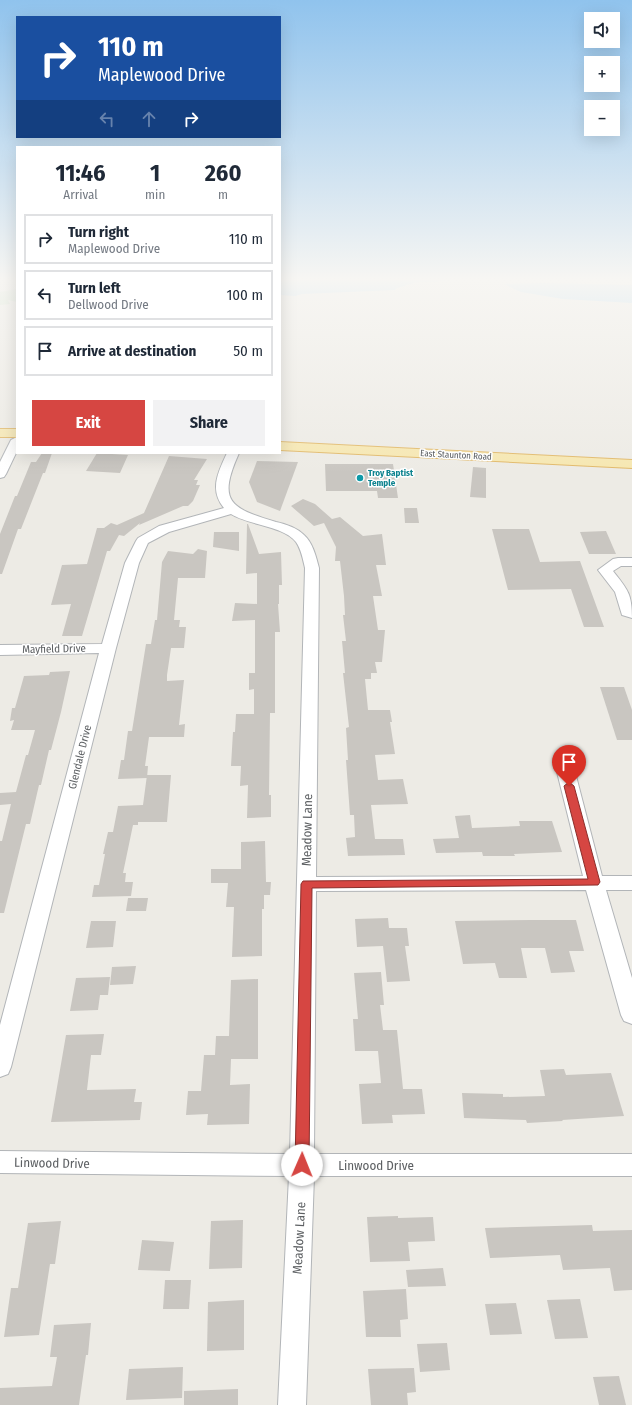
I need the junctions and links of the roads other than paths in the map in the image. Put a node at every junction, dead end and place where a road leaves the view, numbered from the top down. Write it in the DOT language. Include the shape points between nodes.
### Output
graph roads {
  1 [pos="0,433"];
  2 [pos="16,433"];
  3 [pos="16,442"];
  4 [pos="281,446"];
  5 [pos="233,454"];
  6 [pos="632,464"];
  7 [pos="0,474"];
  8 [pos="232,510"];
  9 [pos="632,562"];
  10 [pos="627,592"];
  11 [pos="632,614"];
  12 [pos="108,648"];
  13 [pos="0,650"];
  14 [pos="566,772"];
  15 [pos="594,882"];
  16 [pos="632,883"];
  17 [pos="306,884"];
  18 [pos="632,1014"];
  19 [pos="0,1067"];
  20 [pos="0,1162"];
  21 [pos="302,1165"];
  22 [pos="632,1165"];
  23 [pos="292,1405"];
  1 -- 2 [label="main road"];
  3 -- 7 [label="street"];
  4 -- 6 [label="main road, East Staunton Road"];
  5 -- 8 [label="street" via="221,489 222,498"];
  8 -- 12 [label="street, Glendale Drive" via="164,529 143,541 132,563"];
  8 -- 17 [label="street, Meadow Lane" via="298,537 307,548 312,568"];
  9 -- 10 [label="street" via="618,562 605,570"];
  10 -- 11 [label="street" via="627,612"];
  12 -- 13 [label="street, Mayfield Drive"];
  12 -- 19 [label="street, Glendale Drive"];
  14 -- 15 [label="street"];
  15 -- 16 [label="street"];
  15 -- 17 [label="street"];
  15 -- 18 [label="street"];
  17 -- 21 [label="street, Meadow Lane"];
  20 -- 21 [label="street, Linwood Drive"];
  21 -- 22 [label="street, Linwood Drive"];
  21 -- 23 [label="street, Meadow Lane"];
}
